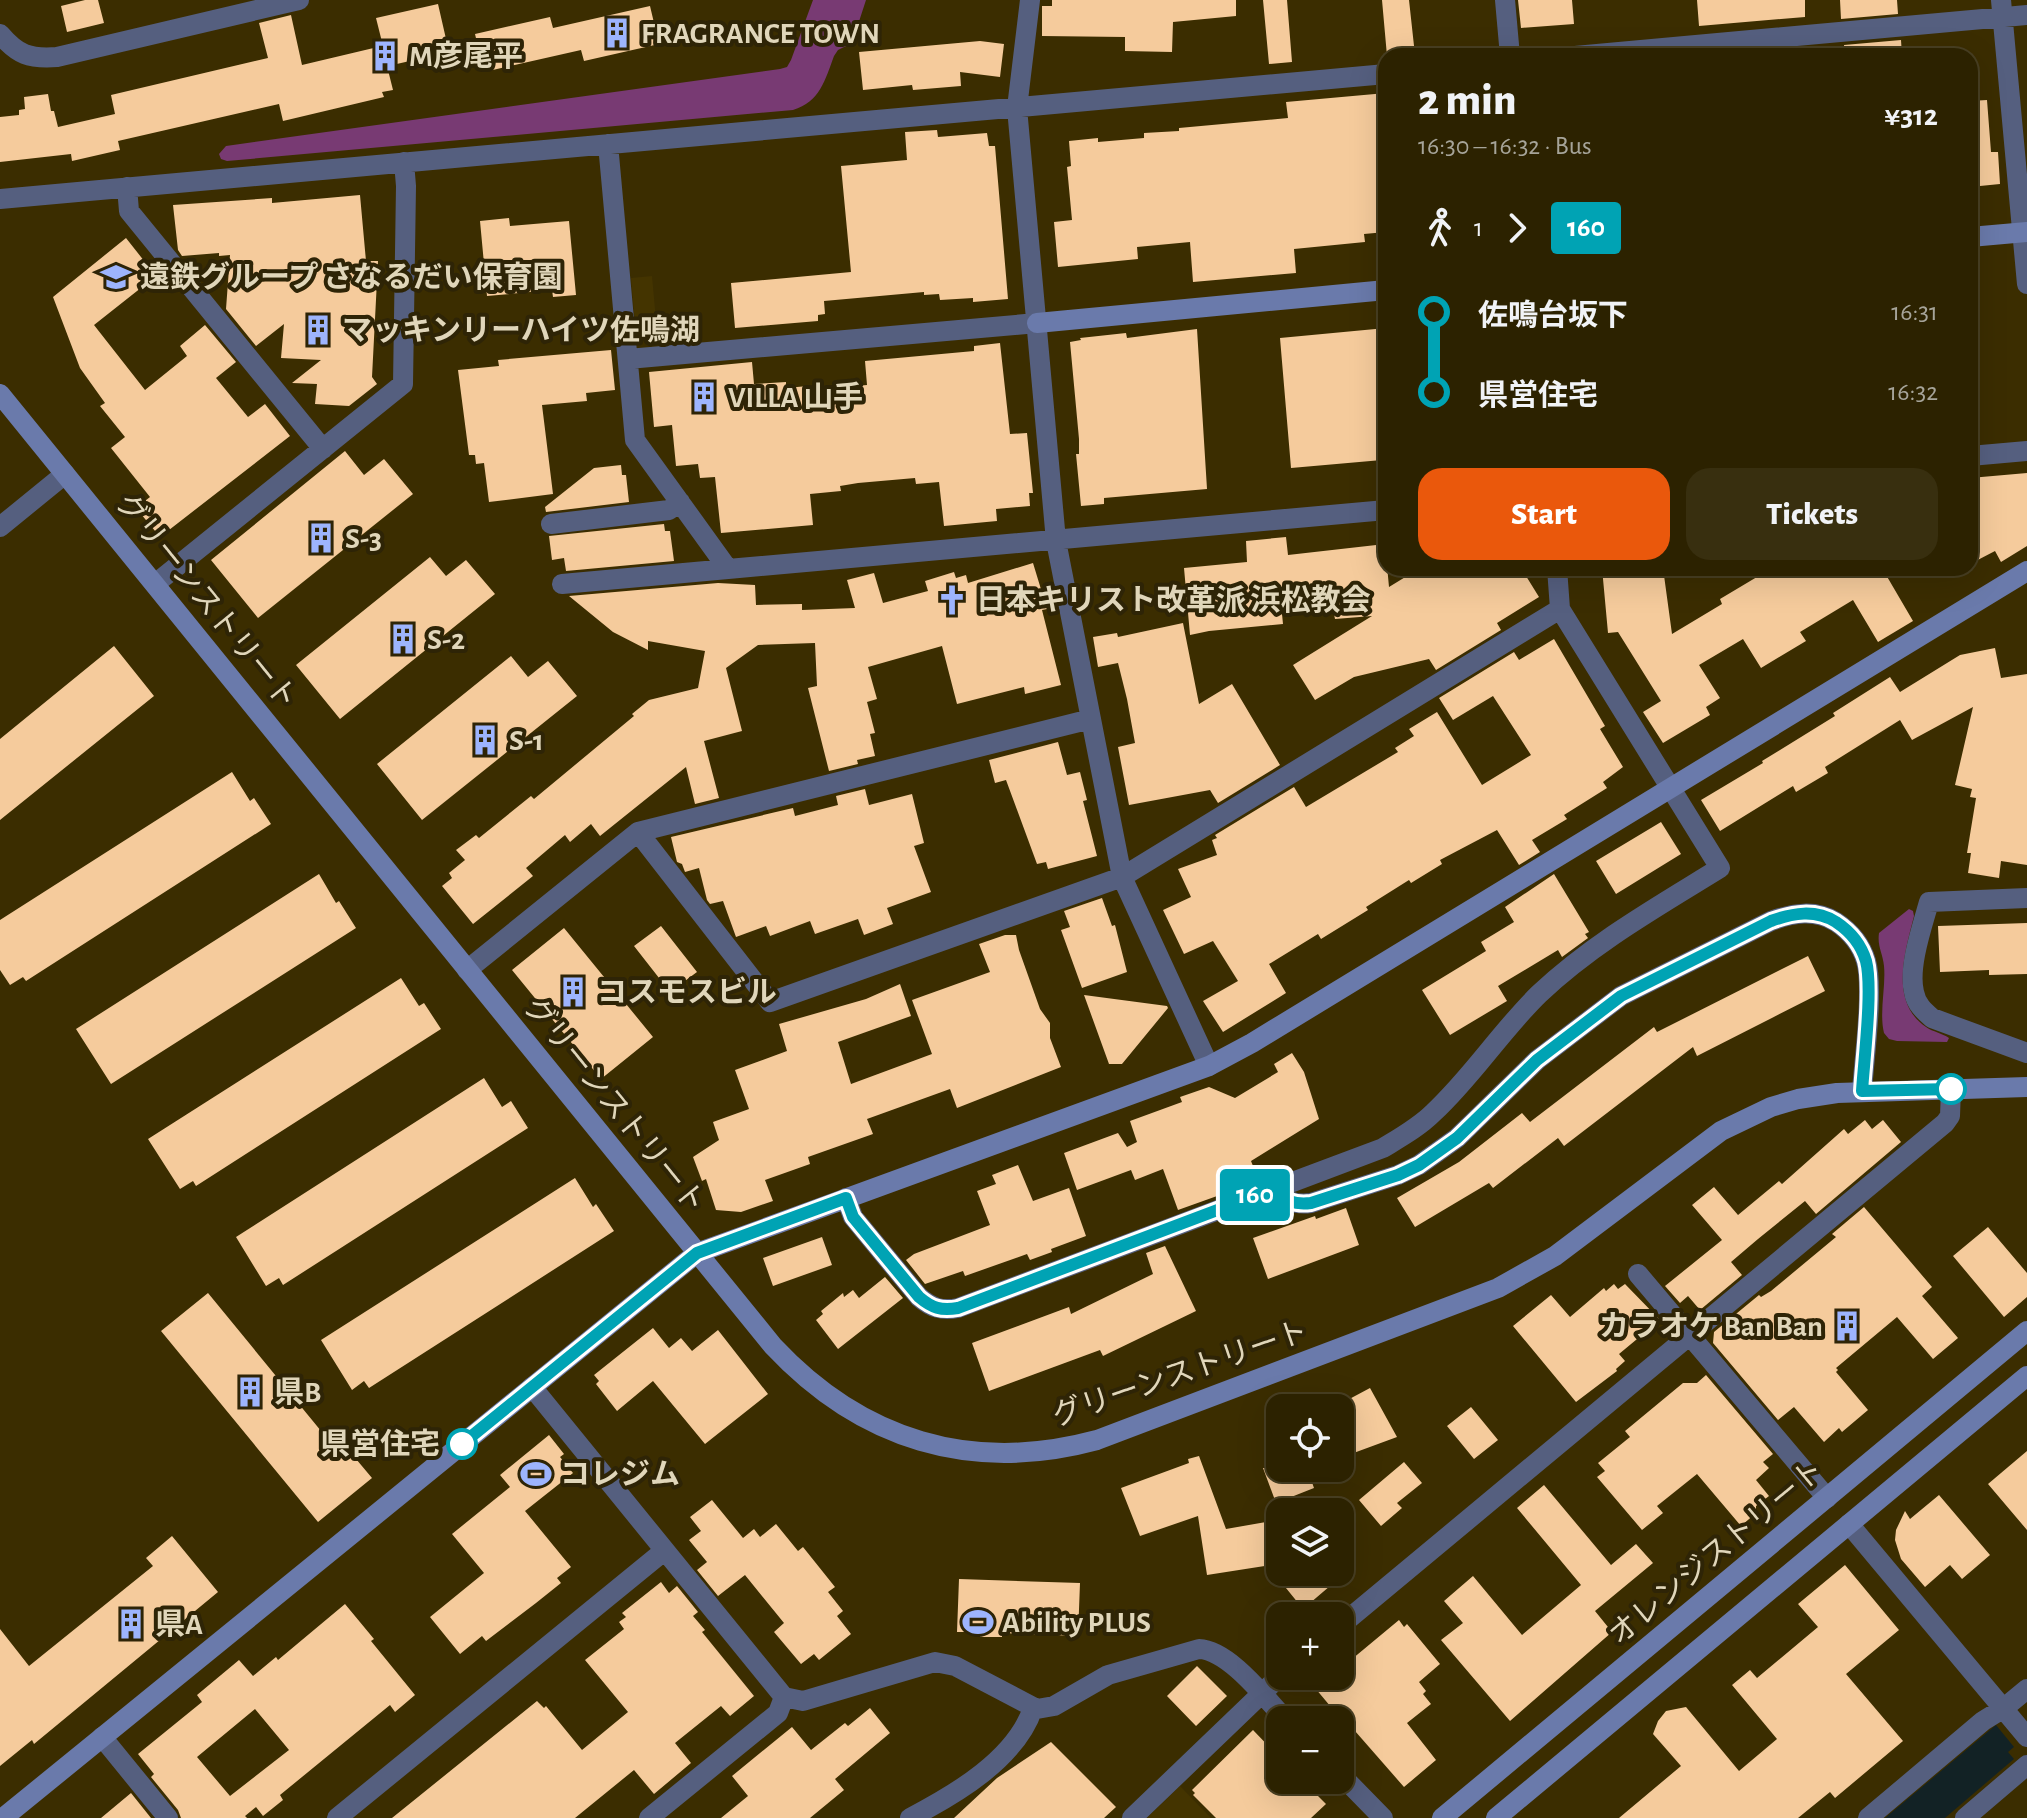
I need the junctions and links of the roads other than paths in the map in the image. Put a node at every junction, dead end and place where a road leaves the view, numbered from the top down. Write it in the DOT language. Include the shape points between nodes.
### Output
graph roads {
  1 [pos="299,0"];
  2 [pos="1030,0"];
  3 [pos="1505,0"];
  4 [pos="265,4"];
  5 [pos="2002,9"];
  6 [pos="2027,15"];
  7 [pos="0,34"];
  8 [pos="1509,48"];
  9 [pos="1718,48"];
  10 [pos="1378,75"];
  11 [pos="1017,108"];
  12 [pos="608,144"];
  13 [pos="404,162"];
  14 [pos="127,187"];
  15 [pos="0,199"];
  16 [pos="2025,232"];
  17 [pos="1978,236"];
  18 [pos="2027,284"];
  19 [pos="1378,291"];
  20 [pos="1037,323"];
  21 [pos="628,359"];
  22 [pos="0,394"];
  23 [pos="323,449"];
  24 [pos="2027,451"];
  25 [pos="1978,455"];
  26 [pos="65,474"];
  27 [pos="680,502"];
  28 [pos="1378,511"];
  29 [pos="551,524"];
  30 [pos="0,527"];
  31 [pos="1056,541"];
  32 [pos="728,569"];
  33 [pos="2027,571"];
  34 [pos="1558,576"];
  35 [pos="155,584"];
  36 [pos="562,584"];
  37 [pos="1560,609"];
  38 [pos="1091,719"];
  39 [pos="1670,788"];
  40 [pos="638,832"];
  41 [pos="1122,877"];
  42 [pos="2027,898"];
  43 [pos="467,970"];
  44 [pos="2027,1053"];
  45 [pos="1209,1066"];
  46 [pos="2027,1087"];
  47 [pos="1951,1089"];
  48 [pos="1862,1091"];
  49 [pos="1273,1189"];
  50 [pos="846,1198"];
  51 [pos="697,1253"];
  52 [pos="1638,1274"];
  53 [pos="2027,1331"];
  54 [pos="1690,1335"];
  55 [pos="2027,1376"];
  56 [pos="532,1387"];
  57 [pos="1827,1498"];
  58 [pos="1849,1524"];
  59 [pos="664,1551"];
  60 [pos="1354,1614"];
  61 [pos="1266,1688"];
  62 [pos="2027,1689"];
  63 [pos="1260,1693"];
  64 [pos="784,1697"];
  65 [pos="1273,1706"];
  66 [pos="1033,1708"];
  67 [pos="2004,1708"];
  68 [pos="2026,1734"];
  69 [pos="102,1737"];
  70 [pos="2027,1765"];
  71 [pos="1354,1788"];
  72 [pos="2,1816"];
  73 [pos="168,1818"];
  74 [pos="337,1818"];
  75 [pos="649,1818"];
  76 [pos="910,1818"];
  77 [pos="1132,1818"];
  78 [pos="1383,1818"];
  79 [pos="1442,1818"];
  80 [pos="1496,1818"];
  81 [pos="1868,1818"];
  82 [pos="1965,1818"];
  1 -- 4 [label="street"];
  2 -- 11 [label="street"];
  3 -- 8 [label="street"];
  4 -- 7 [label="street" via="57,57 36,59 17,51"];
  5 -- 6 [label="street"];
  5 -- 9 [label="street"];
  5 -- 16 [label="street"];
  10 -- 11 [label="street"];
  11 -- 12 [label="street"];
  11 -- 20 [label="street"];
  12 -- 13 [label="street"];
  12 -- 21 [label="street"];
  13 -- 14 [label="street"];
  13 -- 23 [label="street" via="403,384"];
  14 -- 15 [label="street"];
  14 -- 23 [label="street" via="129,211"];
  16 -- 17 [label="street"];
  16 -- 18 [label="street"];
  19 -- 20 [label="street"];
  20 -- 21 [label="street"];
  20 -- 31 [label="street"];
  21 -- 27 [label="street" via="635,440"];
  22 -- 26 [label="street, グリーンストリート"];
  23 -- 35 [label="street"];
  24 -- 25 [label="street"];
  26 -- 30 [label="street"];
  26 -- 35 [label="street, グリーンストリート"];
  27 -- 29 [label="street" via="669,510"];
  27 -- 32 [label="street"];
  28 -- 31 [label="street"];
  31 -- 32 [label="street"];
  31 -- 38 [label="street"];
  32 -- 36 [label="street"];
  33 -- 39 [label="street"];
  34 -- 37 [label="street"];
  35 -- 43 [label="street, グリーンストリート"];
  37 -- 39 [label="street"];
  37 -- 41 [label="street"];
  38 -- 40 [label="street"];
  38 -- 41 [label="street"];
  39 -- 45 [label="street"];
  39 -- 49 [label="street" via="1720,868 1629,923 1568,969 1409,1133"];
  40 -- 41 [label="street" via="770,1002"];
  40 -- 43 [label="street"];
  41 -- 45 [label="street"];
  42 -- 44 [label="street" via="1929,902 1913,978 1921,1008 1932,1018"];
  43 -- 51 [label="street, グリーンストリート"];
  45 -- 50 [label="street"];
  46 -- 47 [label="street, グリーンストリート"];
  47 -- 48 [label="street, グリーンストリート"];
  47 -- 54 [label="street" via="1945,1123"];
  48 -- 49 [label="street" via="1867,963 1847,929 1829,918 1790,914 1621,996 1537,1060 1457,1138 1419,1165 1311,1203 1283,1199"];
  48 -- 51 [label="street, グリーンストリート" via="1798,1099 1733,1125 1555,1256 1498,1288 1097,1440 1043,1452 961,1451 907,1437 857,1415 791,1366"];
  49 -- 50 [label="street" via="944,1310 919,1297 853,1217"];
  50 -- 51 [label="street"];
  51 -- 56 [label="street"];
  52 -- 54 [label="street"];
  53 -- 57 [label="street, オレンジストリート"];
  54 -- 57 [label="street"];
  54 -- 60 [label="street"];
  55 -- 58 [label="street"];
  56 -- 59 [label="street"];
  56 -- 69 [label="street"];
  57 -- 79 [label="street, オレンジストリート"];
  58 -- 67 [label="street"];
  58 -- 80 [label="street"];
  59 -- 64 [label="street"];
  59 -- 74 [label="street"];
  61 -- 63 [label="street"];
  62 -- 67 [label="street"];
  63 -- 65 [label="street"];
  63 -- 66 [label="street" via="1225,1658 1199,1649 1126,1668 1054,1706"];
  63 -- 77 [label="street"];
  64 -- 66 [label="street" via="803,1701 935,1662 955,1666"];
  64 -- 75 [label="street" via="778,1713"];
  66 -- 76 [label="street" via="1012,1747 953,1795"];
  67 -- 68 [label="street"];
  67 -- 81 [label="street"];
  69 -- 72 [label="street"];
  69 -- 73 [label="street"];
  70 -- 82 [label="street"];
  71 -- 78 [label="street"];
}
